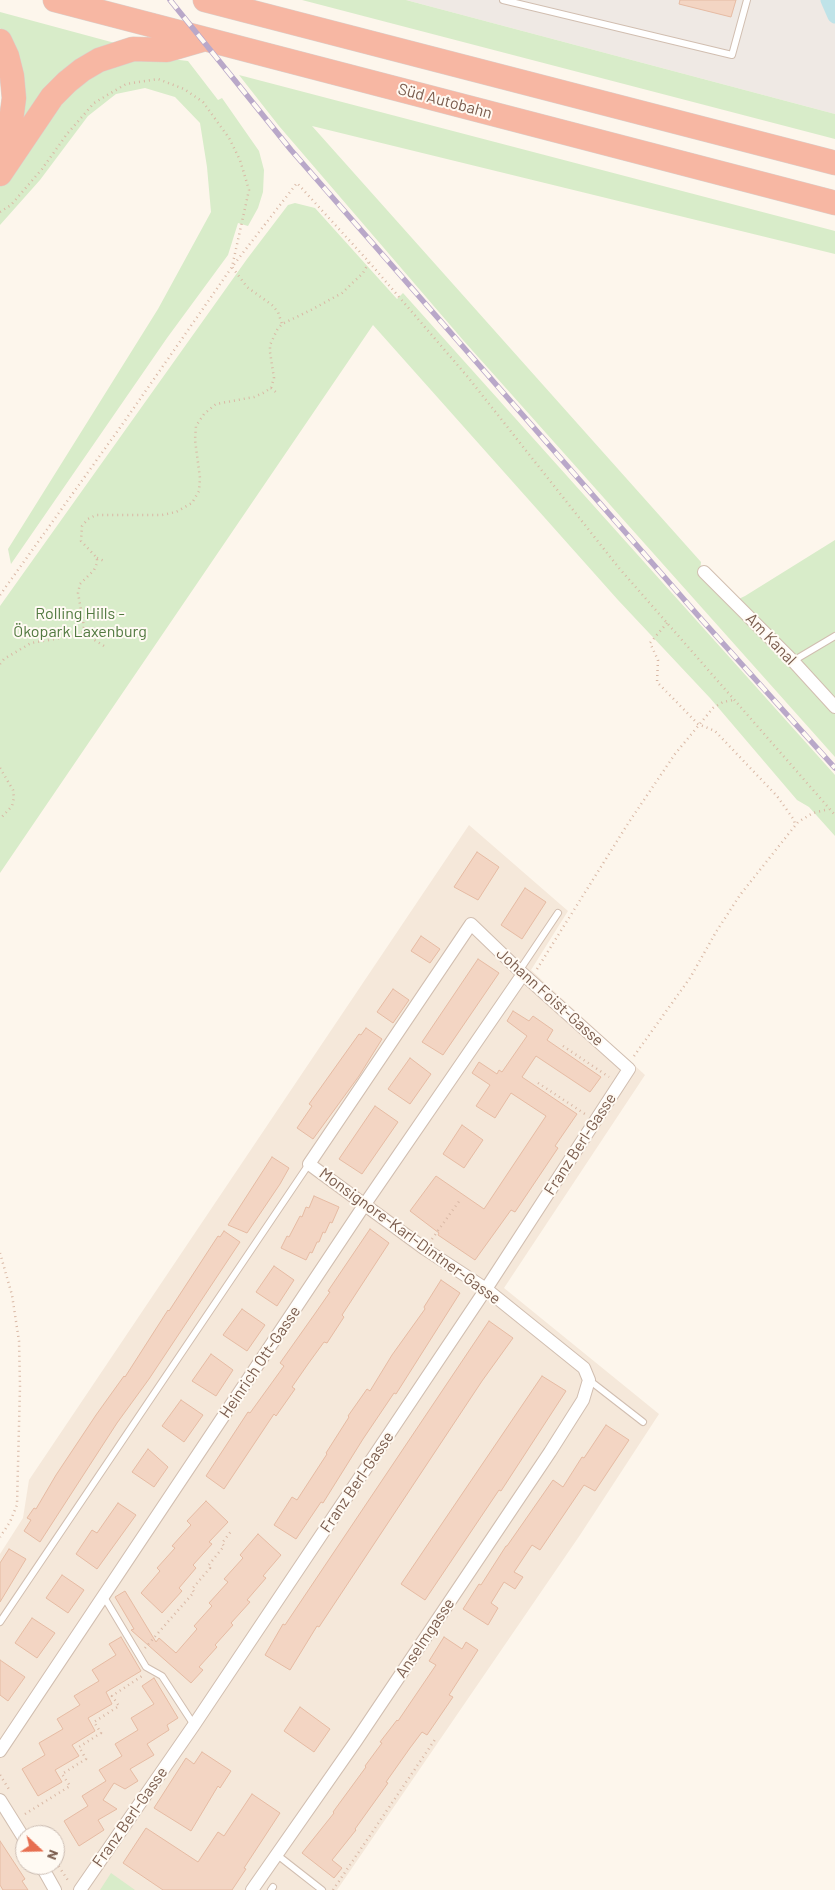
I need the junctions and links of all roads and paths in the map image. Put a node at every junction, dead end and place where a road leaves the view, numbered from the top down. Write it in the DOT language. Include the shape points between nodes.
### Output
graph roads {
  1 [pos="55,0"];
  2 [pos="205,0"];
  3 [pos="503,0"];
  4 [pos="747,0"];
  5 [pos="205,39"];
  6 [pos="0,41"];
  7 [pos="0,149"];
  8 [pos="835,163"];
  9 [pos="0,174"];
  10 [pos="835,203"];
  11 [pos="0,212"];
  12 [pos="369,262"];
  13 [pos="232,267"];
  14 [pos="282,324"];
  15 [pos="271,388"];
  16 [pos="278,394"];
  17 [pos="97,558"];
  18 [pos="104,561"];
  19 [pos="704,572"];
  20 [pos="0,595"];
  21 [pos="667,623"];
  22 [pos="82,632"];
  23 [pos="835,636"];
  24 [pos="104,646"];
  25 [pos="793,661"];
  26 [pos="0,663"];
  27 [pos="734,700"];
  28 [pos="834,705"];
  29 [pos="698,724"];
  30 [pos="0,768"];
  31 [pos="830,809"];
  32 [pos="835,815"];
  33 [pos="0,819"];
  34 [pos="795,827"];
  35 [pos="558,913"];
  36 [pos="471,924"];
  37 [pos="524,975"];
  38 [pos="563,1046"];
  39 [pos="629,1069"];
  40 [pos="538,1083"];
  41 [pos="618,1086"];
  42 [pos="595,1121"];
  43 [pos="310,1164"];
  44 [pos="460,1200"];
  45 [pos="366,1204"];
  46 [pos="425,1248"];
  47 [pos="0,1254"];
  48 [pos="486,1289"];
  49 [pos="589,1380"];
  50 [pos="643,1422"];
  51 [pos="232,1530"];
  52 [pos="0,1537"];
  53 [pos="104,1597"];
  54 [pos="0,1622"];
  55 [pos="138,1654"];
  56 [pos="152,1670"];
  57 [pos="194,1725"];
  58 [pos="436,1738"];
  59 [pos="0,1751"];
  60 [pos="0,1800"];
  61 [pos="26,1814"];
  62 [pos="16,1825"];
  63 [pos="276,1854"];
  64 [pos="65,1873"];
  65 [pos="46,1875"];
  66 [pos="75,1886"];
  67 [pos="55,1890"];
  68 [pos="252,1890"];
  69 [pos="322,1890"];
  70 [pos="333,1890"];
  1 -- 5 [label="highway, Süd Autobahn"];
  2 -- 8 [label="highway"];
  3 -- 4 [label="lane" via="732,55"];
  5 -- 9 [label="highway" via="167,50 134,49 99,60 82,70 52,97"];
  5 -- 10 [label="highway, Süd Autobahn"];
  6 -- 7 [label="highway" via="12,76 14,98 11,121"];
  11 -- 13 [label="path" via="11,205 94,103 126,84 158,80 184,89 203,102 229,138 240,160 249,190"];
  12 -- 13 [label="path" via="297,183"];
  12 -- 14 [label="path" via="363,273 342,292"];
  12 -- 21 [label="path"];
  13 -- 14 [label="path" via="247,286 272,305"];
  13 -- 20 [label="path"];
  14 -- 15 [label="path" via="272,336 270,345 274,378"];
  15 -- 16 [label="path"];
  15 -- 17 [label="path" via="254,397 216,404 204,414 196,426 195,440 199,491 186,508 162,514 107,514 88,519 82,526 81,541"];
  17 -- 18 [label="path"];
  17 -- 22 [label="path" via="94,570 80,584 78,593"];
  19 -- 25 [label="street, Am Kanal"];
  21 -- 27 [label="path"];
  21 -- 29 [label="path" via="650,643 658,660 657,682"];
  22 -- 24 [label="path"];
  22 -- 26 [label="path" via="31,643"];
  23 -- 25 [label="lane"];
  25 -- 28 [label="street, Am Kanal"];
  27 -- 29 [label="path" via="713,708"];
  27 -- 31 [label="path"];
  29 -- 34 [label="path" via="716,731 750,767 790,813"];
  29 -- 37 [label="path"];
  30 -- 33 [label="path" via="14,798 12,806"];
  31 -- 32 [label="path"];
  31 -- 34 [label="path" via="813,813"];
  34 -- 39 [label="path" via="740,894 690,978 632,1058"];
  35 -- 37 [label="lane"];
  36 -- 37 [label="street, Johann Foist-Gasse"];
  36 -- 43 [label="street, Monsignore-Karl-Dintner-Gasse"];
  37 -- 39 [label="street, Johann Foist-Gasse"];
  37 -- 45 [label="street, Heinrich Ott-Gasse"];
  38 -- 41 [label="path" via="605,1073"];
  39 -- 41 [label="street, Franz Berl-Gasse"];
  40 -- 42 [label="path"];
  41 -- 42 [label="street, Franz Berl-Gasse"];
  42 -- 48 [label="street, Franz Berl-Gasse"];
  43 -- 45 [label="street, Monsignore-Karl-Dintner-Gasse"];
  43 -- 54 [label="lane"];
  44 -- 46 [label="path"];
  45 -- 46 [label="street, Monsignore-Karl-Dintner-Gasse"];
  45 -- 53 [label="street, Heinrich Ott-Gasse"];
  46 -- 48 [label="street, Monsignore-Karl-Dintner-Gasse"];
  47 -- 52 [label="path" via="12,1295 19,1341 20,1386 16,1505"];
  48 -- 49 [label="street, Monsignore-Karl-Dintner-Gasse" via="584,1368"];
  48 -- 57 [label="street, Franz Berl-Gasse"];
  49 -- 50 [label="lane"];
  49 -- 63 [label="street, Anselmgasse" via="584,1400 555,1444 356,1741"];
  51 -- 55 [label="path" via="208,1566 210,1568 192,1589 194,1592"];
  53 -- 55 [label="lane"];
  53 -- 59 [label="street, Heinrich Ott-Gasse"];
  55 -- 56 [label="lane" via="146,1667"];
  56 -- 57 [label="lane" via="162,1676"];
  56 -- 61 [label="path" via="112,1696 119,1706 94,1722 102,1733 79,1747 86,1759 62,1774 70,1786"];
  57 -- 66 [label="street, Franz Berl-Gasse"];
  58 -- 70 [label="path"];
  60 -- 62 [label="street"];
  63 -- 68 [label="street, Anselmgasse"];
  63 -- 69 [label="lane"];
  64 -- 66 [label="path"];
  65 -- 67 [label="street"];
}
